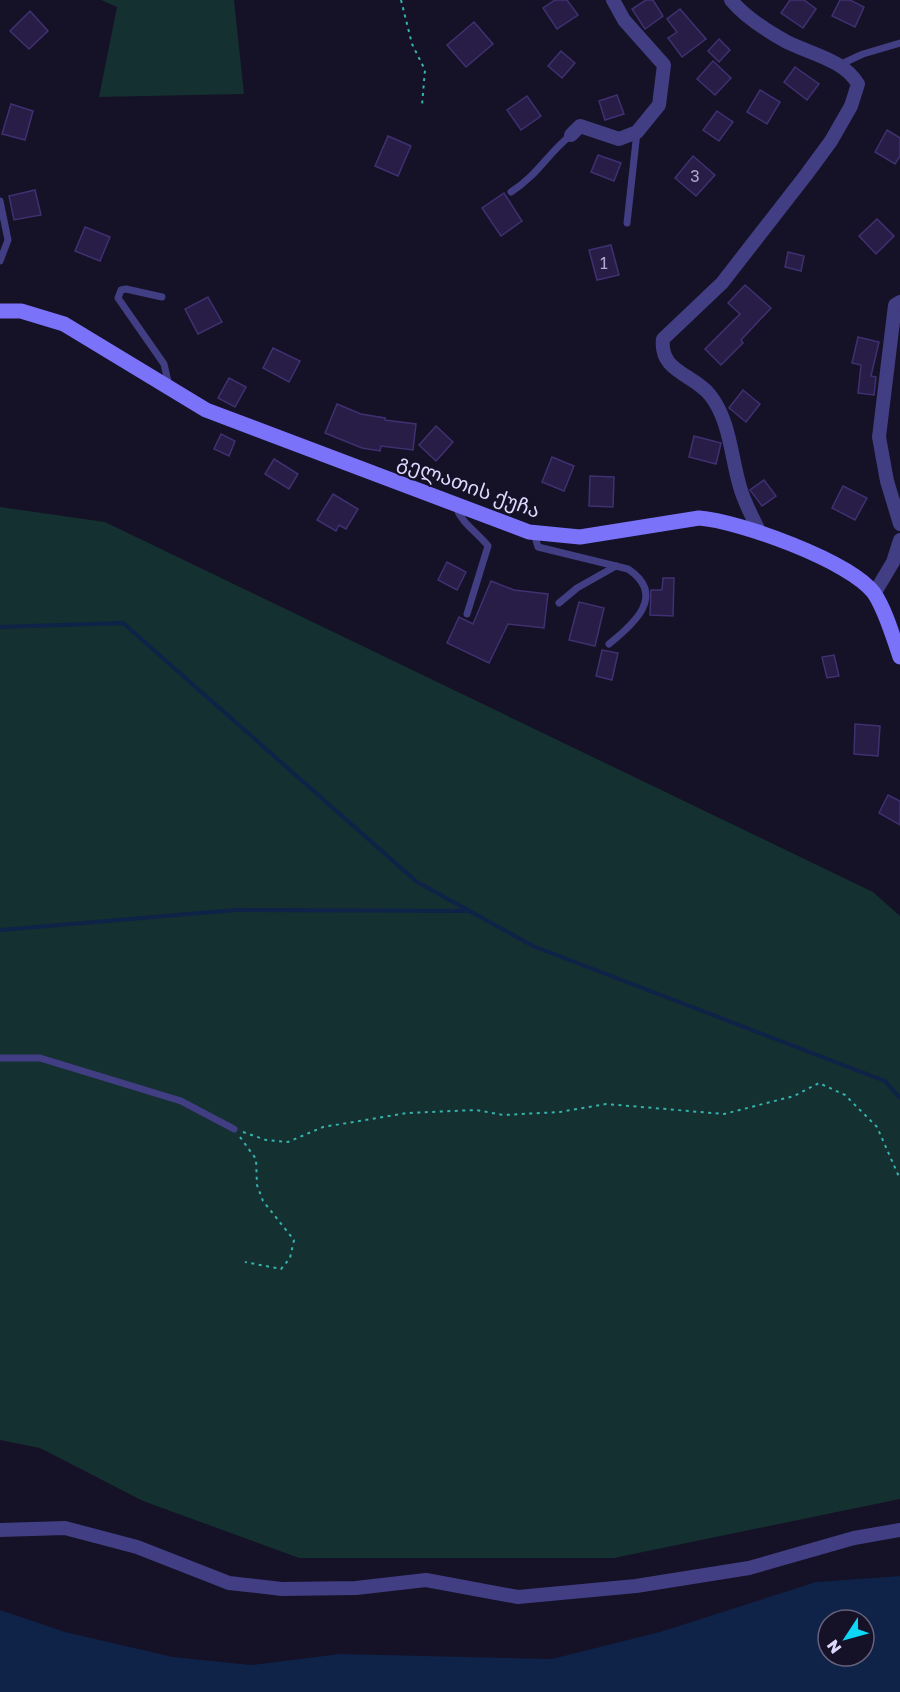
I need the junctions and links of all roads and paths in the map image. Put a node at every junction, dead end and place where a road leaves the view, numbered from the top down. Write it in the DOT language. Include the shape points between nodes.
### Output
graph roads {
  1 [pos="401,0"];
  2 [pos="613,0"];
  3 [pos="731,0"];
  4 [pos="900,43"];
  5 [pos="838,65"];
  6 [pos="422,105"];
  7 [pos="637,132"];
  8 [pos="571,135"];
  9 [pos="512,192"];
  10 [pos="0,201"];
  11 [pos="627,223"];
  12 [pos="8,240"];
  13 [pos="0,244"];
  14 [pos="0,261"];
  15 [pos="162,297"];
  16 [pos="900,302"];
  17 [pos="0,311"];
  18 [pos="170,388"];
  19 [pos="456,507"];
  20 [pos="900,524"];
  21 [pos="534,533"];
  22 [pos="760,533"];
  23 [pos="900,540"];
  24 [pos="616,566"];
  25 [pos="874,594"];
  26 [pos="559,603"];
  27 [pos="467,614"];
  28 [pos="609,644"];
  29 [pos="900,657"];
  30 [pos="0,1058"];
  31 [pos="234,1129"];
  32 [pos="900,1179"];
  33 [pos="245,1262"];
  34 [pos="0,1530"];
  35 [pos="900,1530"];
  1 -- 6 [label="path" via="412,44 425,70"];
  2 -- 7 [label="street" via="624,20 664,64 659,105"];
  3 -- 5 [label="street" via="740,11 786,41"];
  4 -- 5 [label="lane"];
  5 -- 22 [label="street" via="852,74 858,84 851,106 831,141 722,283 663,339 666,361 710,393 722,414 740,489"];
  7 -- 8 [label="street" via="619,139 580,126"];
  7 -- 11 [label="lane"];
  8 -- 9 [label="lane" via="556,146 531,179"];
  10 -- 12 [label="lane"];
  12 -- 13 [label="lane"];
  12 -- 14 [label="lane"];
  15 -- 18 [label="lane" via="126,289 121,290 118,298 164,364"];
  16 -- 20 [label="street" via="895,305 879,437 886,482"];
  17 -- 18 [label="main road, გელათის ქუჩა" via="21,311 64,324"];
  18 -- 19 [label="main road, გელათის ქუჩა" via="206,411"];
  19 -- 21 [label="main road, გელათის ქუჩა"];
  19 -- 27 [label="lane" via="460,520 488,546"];
  21 -- 22 [label="main road, გელათის ქუჩა" via="580,537 699,518 716,519"];
  21 -- 24 [label="lane" via="538,547"];
  22 -- 25 [label="main road, გელათის ქუჩა" via="844,569"];
  23 -- 25 [label="street" via="893,562"];
  24 -- 26 [label="lane"];
  24 -- 28 [label="lane" via="641,578 645,590 643,608 635,624"];
  25 -- 29 [label="main road, გელათის ქუჩა"];
  30 -- 31 [label="lane" via="40,1058 182,1101"];
  31 -- 32 [label="path" via="266,1140 288,1142 323,1127 407,1113 476,1110 503,1115 538,1114 606,1104 724,1114 794,1096 819,1083 845,1095 877,1128"];
  31 -- 33 [label="path" via="256,1159 257,1185 263,1202 294,1240 290,1258 281,1269"];
  34 -- 35 [label="street" via="65,1528 137,1547 229,1583 282,1589 356,1588 426,1580 518,1597 636,1586 749,1568 854,1538"];
}
